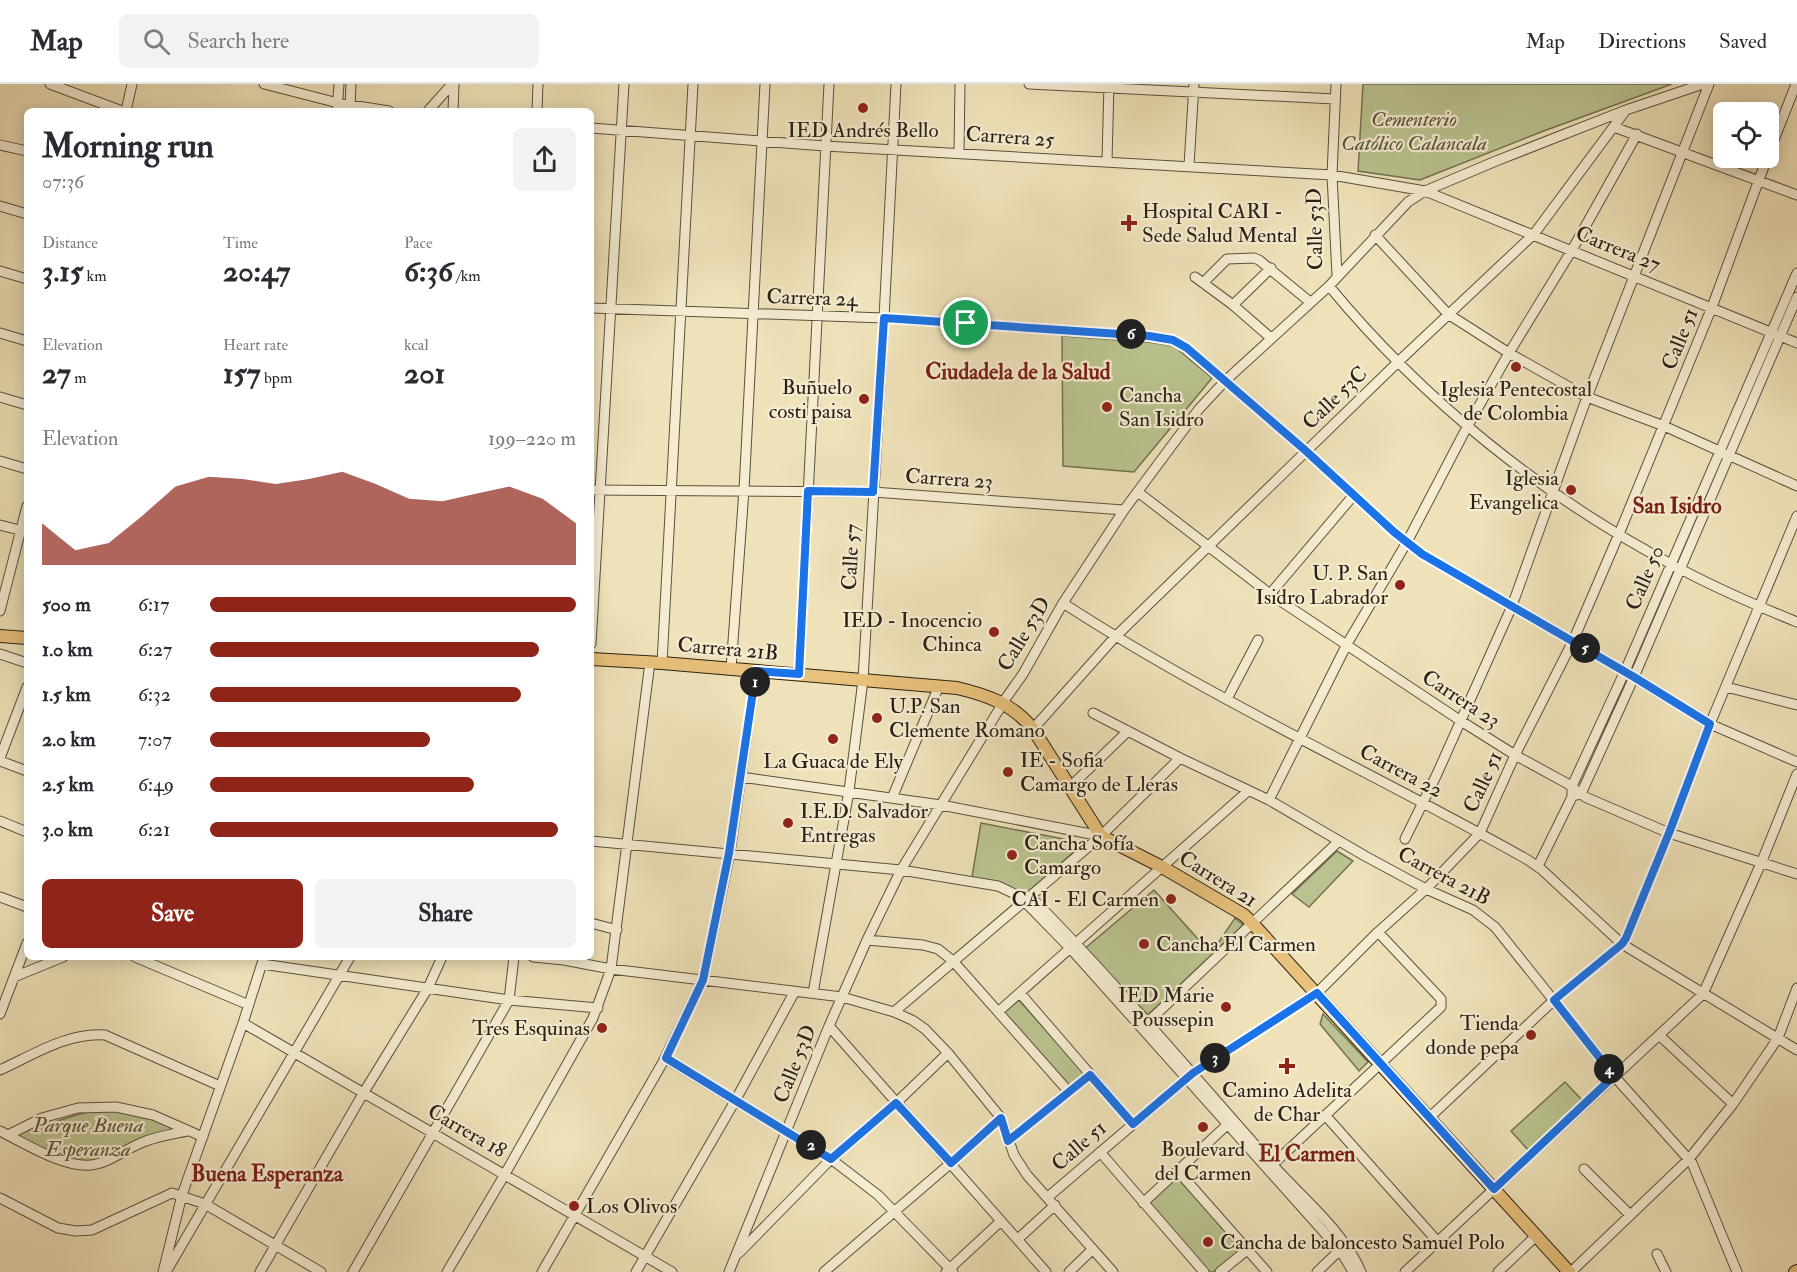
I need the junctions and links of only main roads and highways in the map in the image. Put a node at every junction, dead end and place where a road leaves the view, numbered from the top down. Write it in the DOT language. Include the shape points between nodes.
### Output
graph roads {
  1 [pos="0,636"];
  2 [pos="24,638"];
  3 [pos="594,659"];
  4 [pos="1101,836"];
  5 [pos="1570,1272"];
  1 -- 2 [label="main road"];
  3 -- 4 [label="main road, Carrera 21B" via="974,692 1016,711 1033,729"];
  4 -- 5 [label="main road, Carrera 21" via="1244,915"];
}
